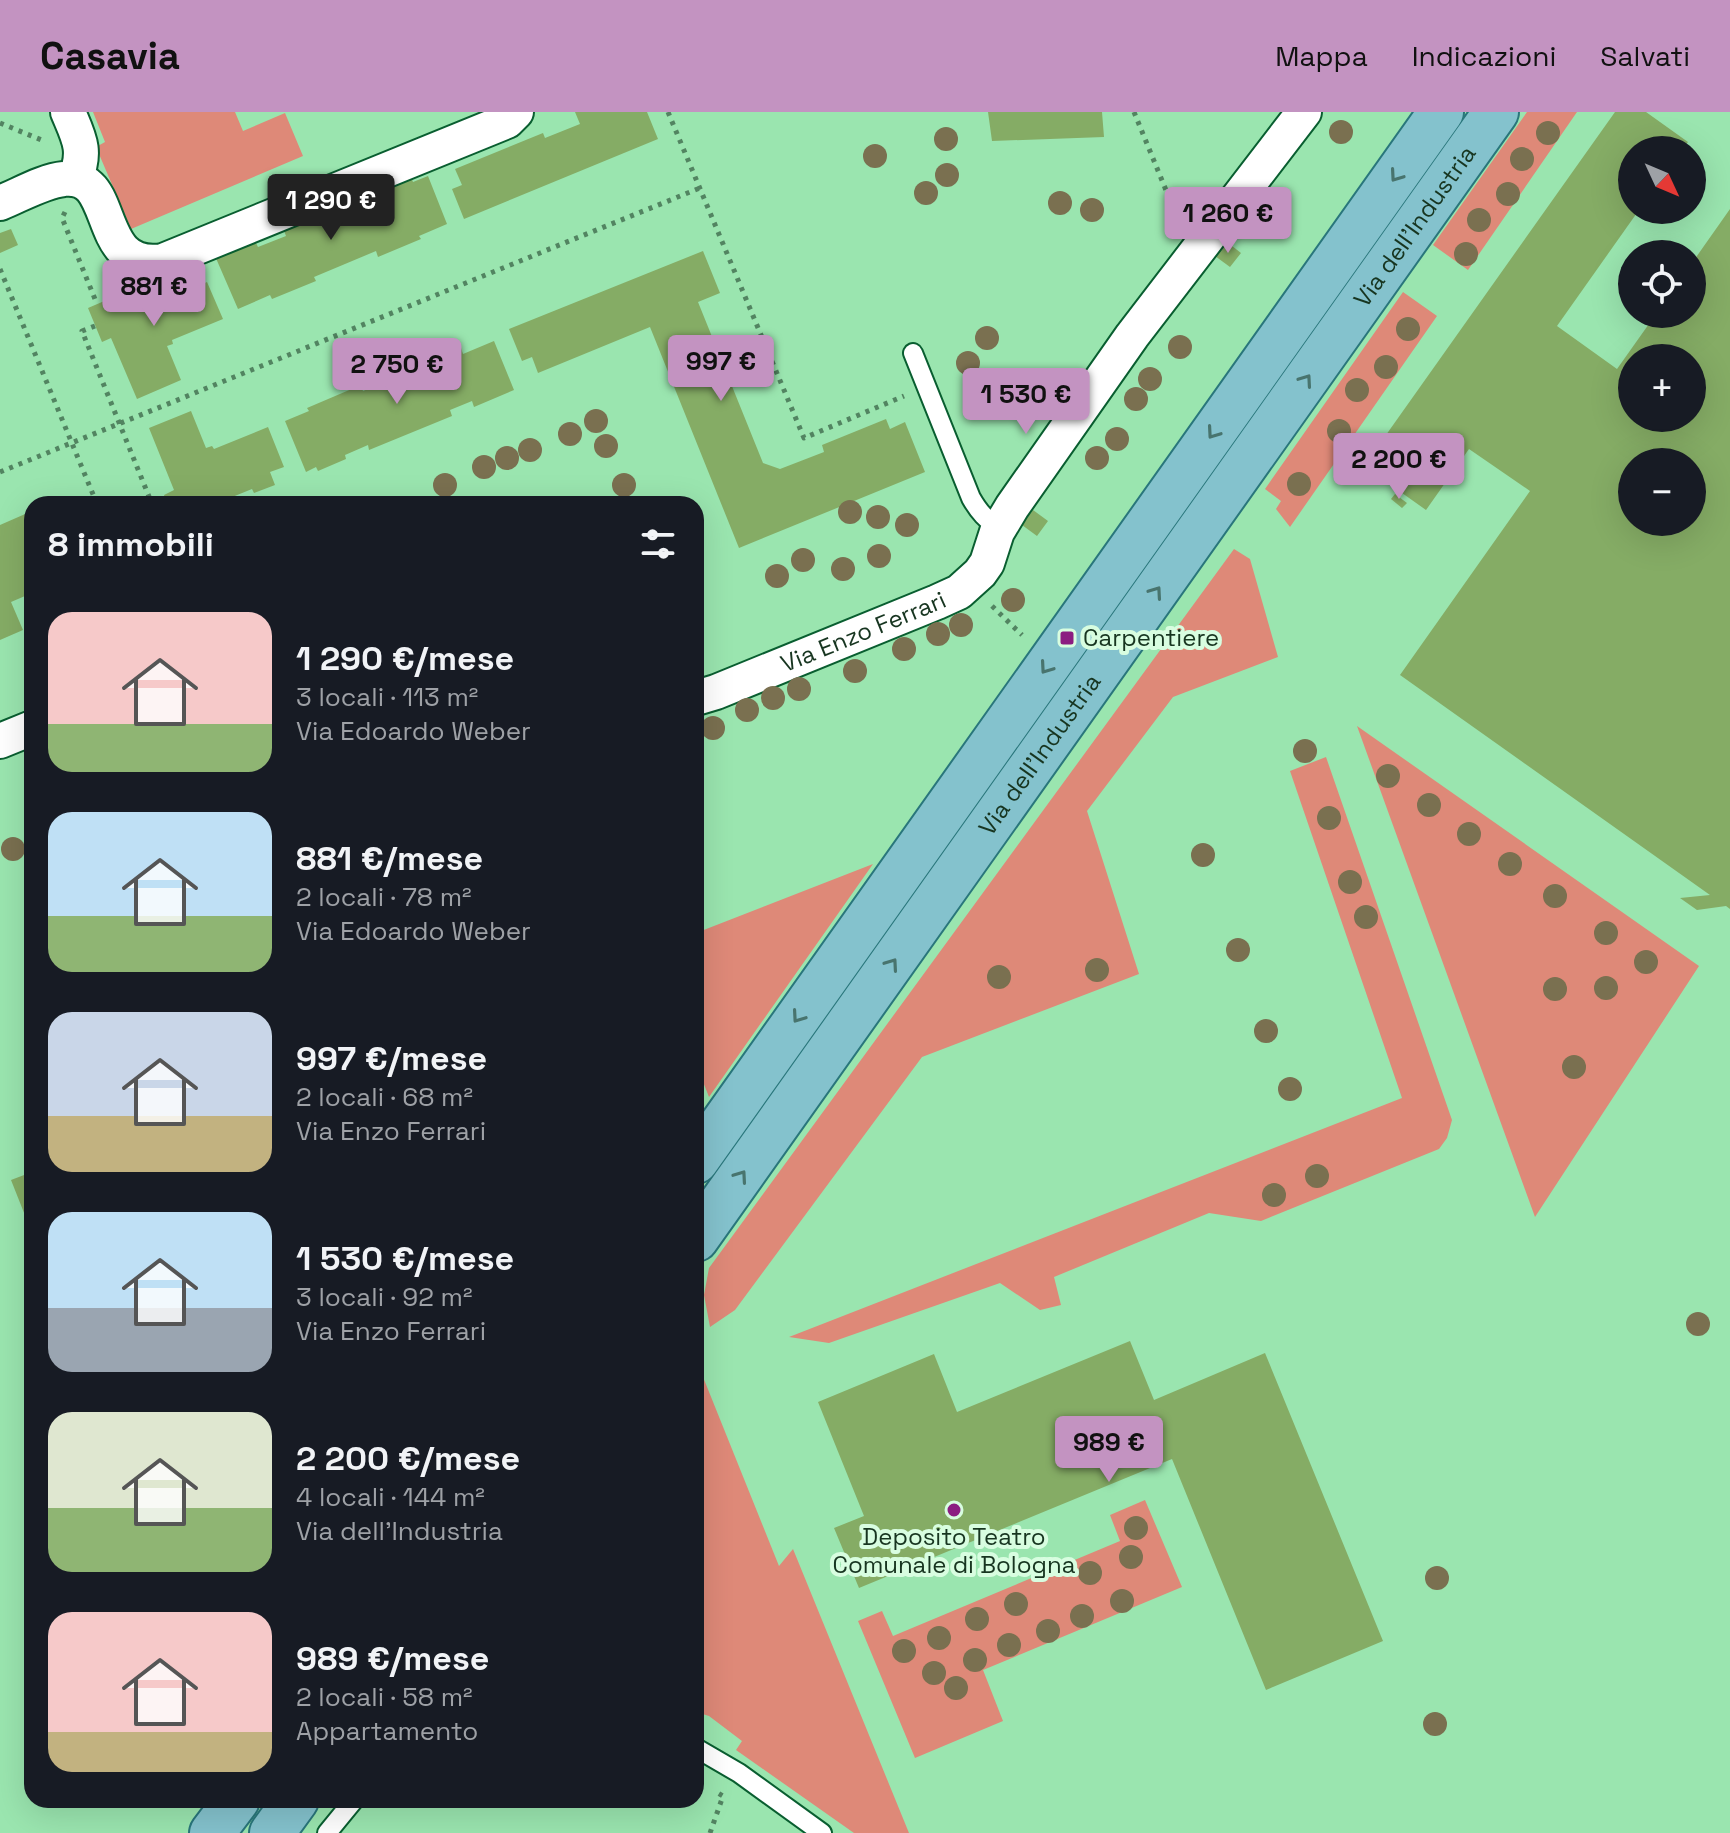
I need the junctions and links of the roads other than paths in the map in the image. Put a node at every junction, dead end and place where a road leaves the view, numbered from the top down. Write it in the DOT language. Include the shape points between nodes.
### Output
graph roads {
  1 [pos="68,112"];
  2 [pos="516,112"];
  3 [pos="1304,112"];
  4 [pos="1441,112"];
  5 [pos="1496,112"];
  6 [pos="75,179"];
  7 [pos="0,203"];
  8 [pos="913,353"];
  9 [pos="1000,528"];
  10 [pos="704,696"];
  11 [pos="24,731"];
  12 [pos="0,741"];
  13 [pos="704,1150"];
  14 [pos="704,1228"];
  15 [pos="704,1753"];
  16 [pos="231,1808"];
  17 [pos="290,1808"];
  18 [pos="347,1808"];
  19 [pos="212,1833"];
  20 [pos="272,1833"];
  21 [pos="327,1833"];
  22 [pos="822,1833"];
  1 -- 6 [label="street" via="81,143"];
  2 -- 6 [label="street" via="507,121 152,263 133,259 120,248 96,193"];
  3 -- 9 [label="street, Via Enzo Ferrari" via="1132,336"];
  4 -- 13 [label="main road, Via dell'Industria, one-way"];
  14 -- 5 [label="main road, Via dell'Industria, one-way"];
  6 -- 7 [label="street" via="48,183"];
  8 -- 9 [label="lane" via="971,498 987,521"];
  9 -- 10 [label="street, Via Enzo Ferrari" via="987,563 959,592"];
  11 -- 12 [label="street"];
  15 -- 22 [label="lane"];
  16 -- 19 [label="main road"];
  17 -- 20 [label="main road"];
  18 -- 21 [label="lane"];
}
